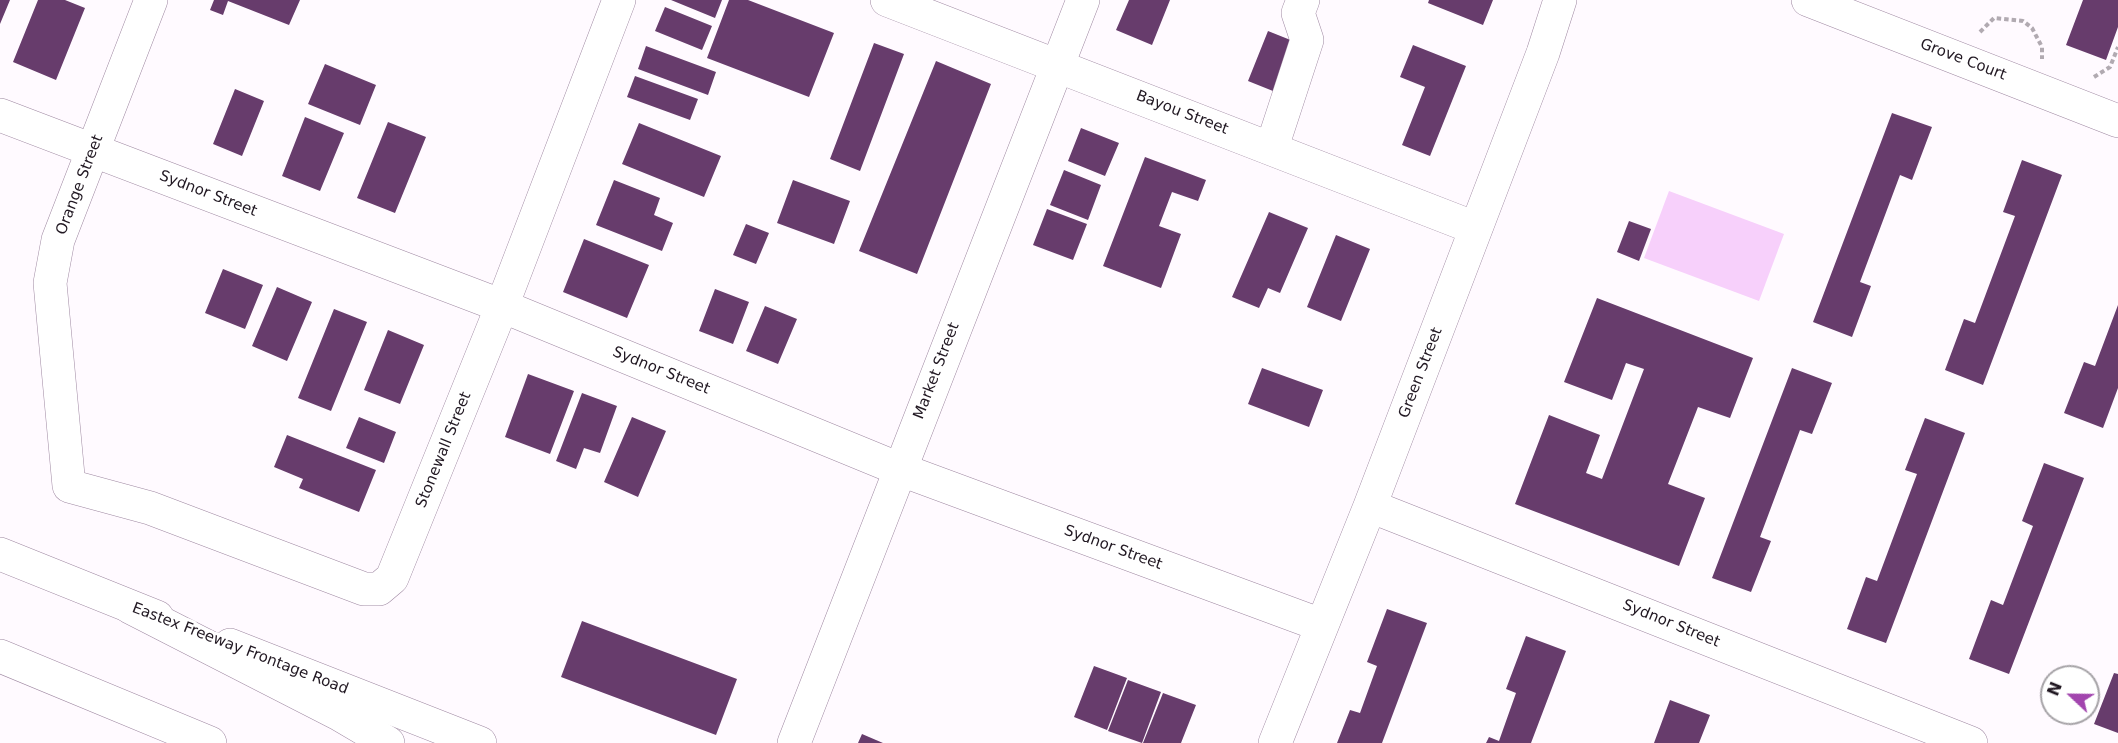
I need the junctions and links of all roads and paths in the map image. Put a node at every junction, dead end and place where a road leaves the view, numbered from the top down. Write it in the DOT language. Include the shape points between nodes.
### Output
graph roads {
  1 [pos="151,0"];
  2 [pos="619,0"];
  3 [pos="887,0"];
  4 [pos="1083,0"];
  5 [pos="1303,0"];
  6 [pos="1560,0"];
  7 [pos="1808,0"];
  8 [pos="2118,47"];
  9 [pos="1967,61"];
  10 [pos="2043,64"];
  11 [pos="1058,65"];
  12 [pos="2085,78"];
  13 [pos="0,115"];
  14 [pos="2118,121"];
  15 [pos="1272,147"];
  16 [pos="93,151"];
  17 [pos="1475,228"];
  18 [pos="502,306"];
  19 [pos="899,469"];
  20 [pos="69,486"];
  21 [pos="1370,506"];
  22 [pos="0,554"];
  23 [pos="130,607"];
  24 [pos="1321,625"];
  25 [pos="0,656"];
  26 [pos="210,743"];
  27 [pos="388,743"];
  28 [pos="480,743"];
  29 [pos="794,743"];
  30 [pos="1275,743"];
  31 [pos="1971,743"];
  1 -- 16 [label="main road, Orange Street"];
  2 -- 18 [label="main road, Stonewall Street"];
  3 -- 11 [label="main road, Bayou Street"];
  4 -- 11 [label="main road, Market Street"];
  5 -- 15 [label="main road" via="1298,12 1307,40"];
  6 -- 17 [label="main road, Green Street"];
  7 -- 9 [label="main road, Grove Court"];
  8 -- 12 [label="path" via="2110,67 2095,77"];
  9 -- 10 [label="path" via="1976,37 1994,18 2023,21 2032,28 2042,47"];
  9 -- 14 [label="main road, Grove Court"];
  11 -- 15 [label="main road, Bayou Street"];
  11 -- 19 [label="main road, Market Street"];
  13 -- 16 [label="main road, Sydnor Street"];
  15 -- 17 [label="main road, Bayou Street"];
  16 -- 18 [label="main road, Sydnor Street"];
  16 -- 20 [label="main road, Orange Street" via="58,240 50,283"];
  17 -- 21 [label="main road, Green Street"];
  18 -- 19 [label="main road, Sydnor Street"];
  18 -- 20 [label="main road, Stonewall Street" via="392,578 379,589 364,590 150,508"];
  19 -- 24 [label="main road, Sydnor Street"];
  19 -- 29 [label="main road, Market Street"];
  21 -- 24 [label="main road, Green Street"];
  21 -- 31 [label="main road, Sydnor Street"];
  22 -- 23 [label="main road, Eastex Freeway Frontage Road"];
  23 -- 27 [label="main road"];
  23 -- 28 [label="main road, Eastex Freeway Frontage Road"];
  24 -- 30 [label="main road, Green Street"];
  25 -- 26 [label="main road"];
}
